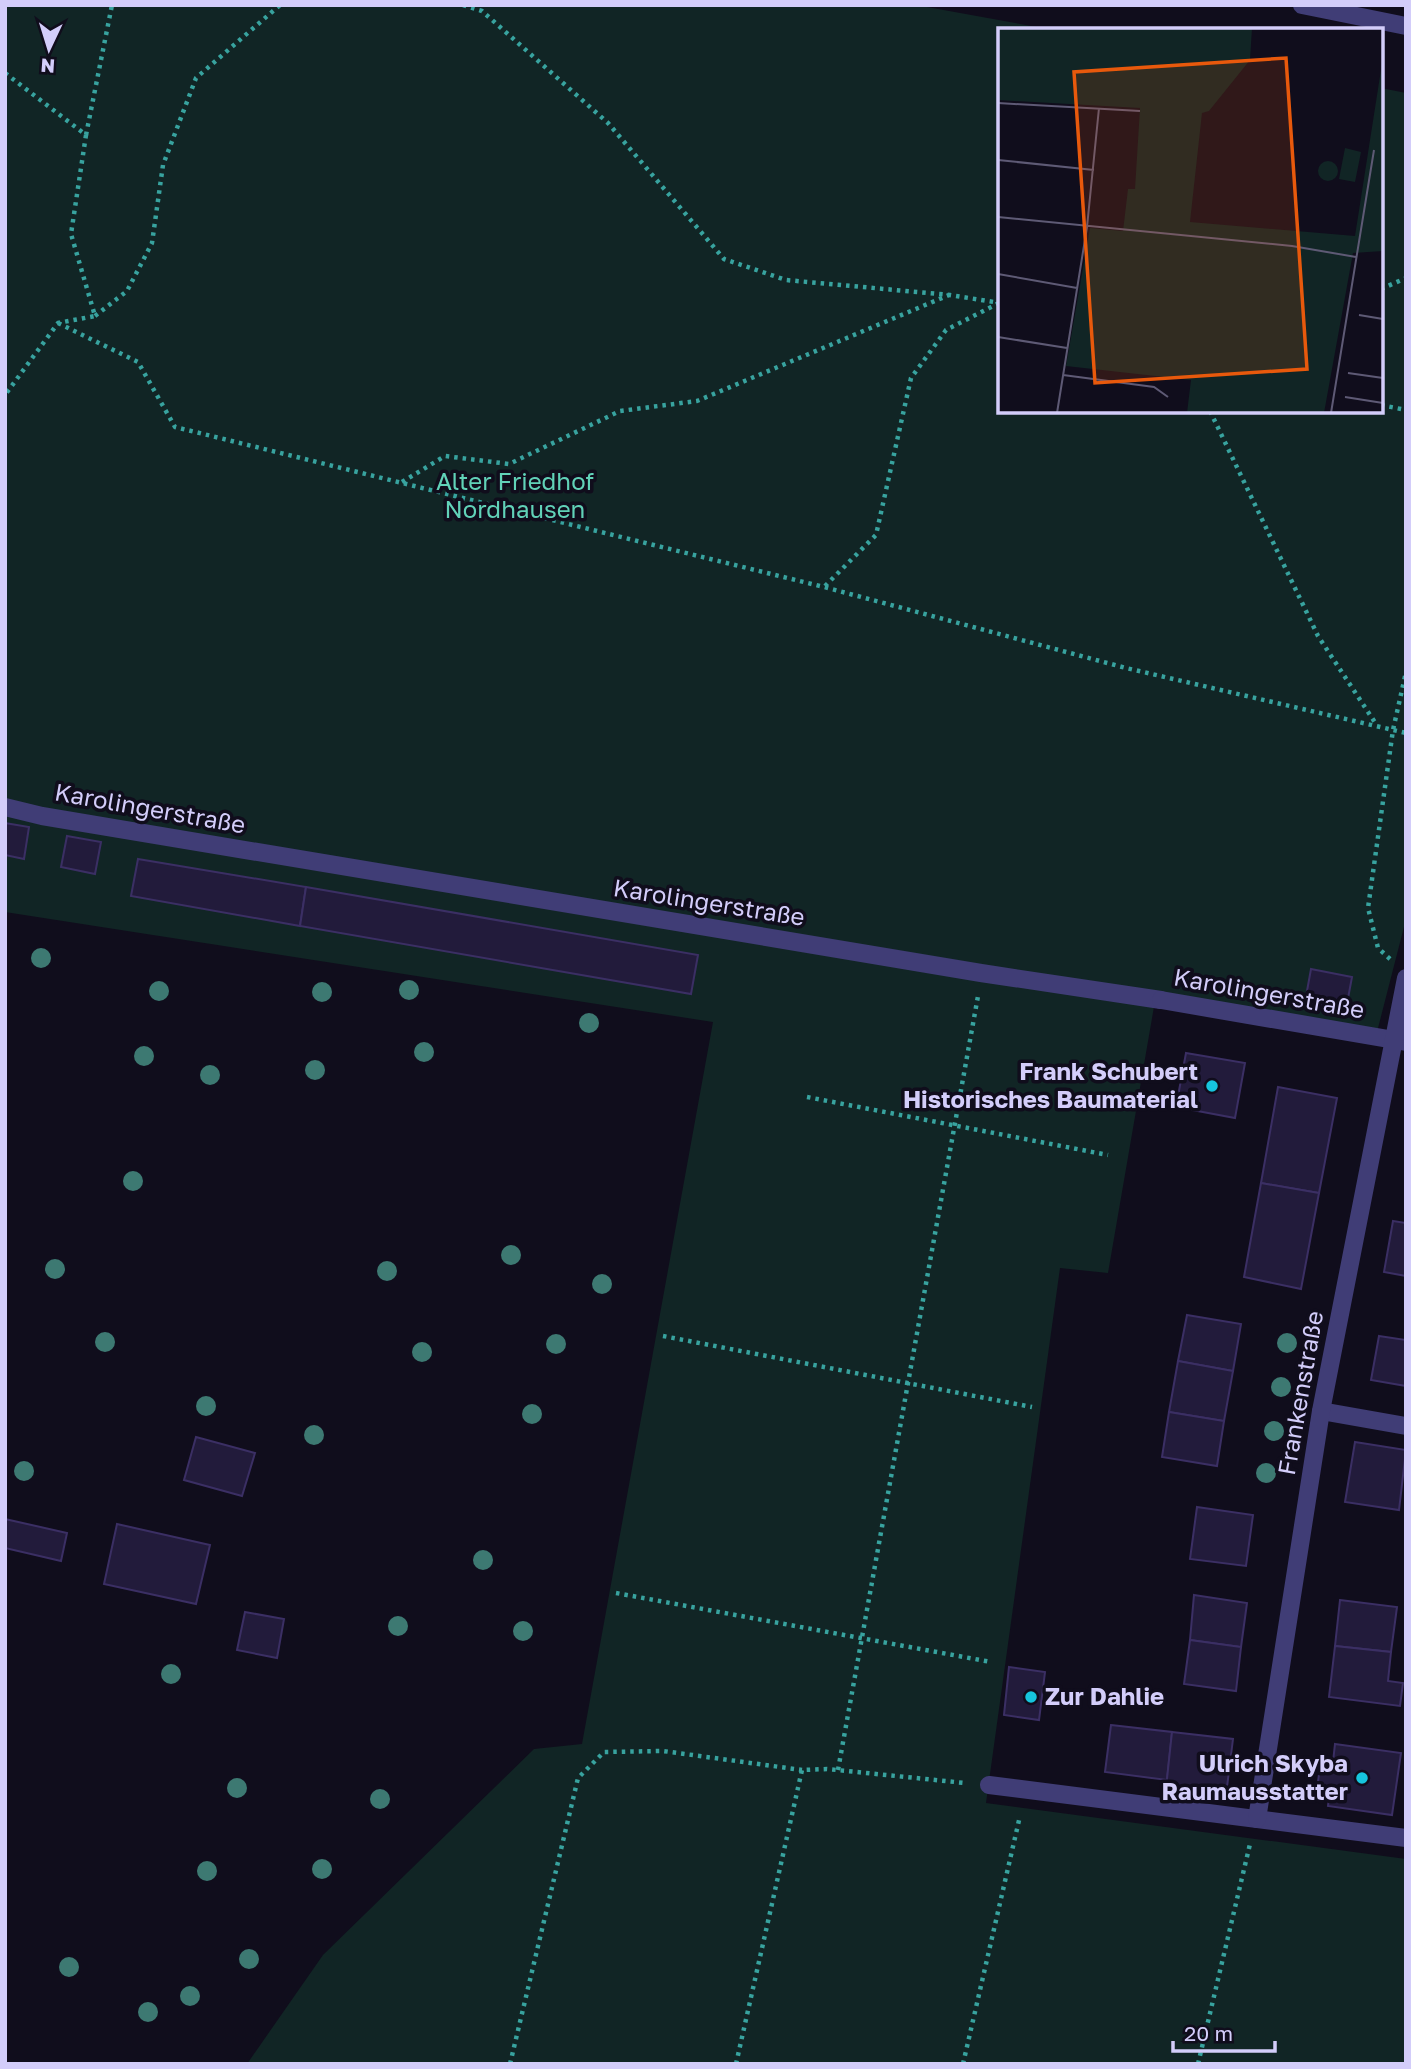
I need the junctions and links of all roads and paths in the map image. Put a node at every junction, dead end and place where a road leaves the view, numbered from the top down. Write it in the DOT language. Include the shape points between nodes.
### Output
graph roads {
  1 [pos="111,5"];
  2 [pos="463,5"];
  3 [pos="1302,5"];
  4 [pos="276,6"];
  5 [pos="1406,26"];
  6 [pos="5,74"];
  7 [pos="86,135"];
  8 [pos="1406,278"];
  9 [pos="1383,288"];
  10 [pos="950,295"];
  11 [pos="998,303"];
  12 [pos="998,304"];
  13 [pos="95,316"];
  14 [pos="58,323"];
  15 [pos="5,395"];
  16 [pos="1383,405"];
  17 [pos="1406,410"];
  18 [pos="1211,413"];
  19 [pos="402,482"];
  20 [pos="824,587"];
  21 [pos="1406,672"];
  22 [pos="1376,725"];
  23 [pos="1393,730"];
  24 [pos="1406,733"];
  25 [pos="5,807"];
  26 [pos="1401,972"];
  27 [pos="981,973"];
  28 [pos="1399,1041"];
  29 [pos="807,1097"];
  30 [pos="954,1126"];
  31 [pos="1108,1155"];
  32 [pos="663,1336"];
  33 [pos="908,1384"];
  34 [pos="1032,1407"];
  35 [pos="1321,1411"];
  36 [pos="1406,1426"];
  37 [pos="616,1592"];
  38 [pos="861,1638"];
  39 [pos="991,1662"];
  40 [pos="802,1770"];
  41 [pos="838,1770"];
  42 [pos="989,1785"];
  43 [pos="1026,1791"];
  44 [pos="1257,1819"];
  45 [pos="1406,1838"];
  46 [pos="510,2064"];
  47 [pos="736,2064"];
  48 [pos="963,2064"];
  49 [pos="1198,2064"];
  1 -- 7 [label="path"];
  2 -- 10 [label="path" via="482,10 608,123 724,259 786,280"];
  3 -- 5 [label="street"];
  4 -- 13 [label="path" via="196,78 163,165 152,243 127,291"];
  6 -- 7 [label="path"];
  7 -- 13 [label="path" via="71,234"];
  8 -- 9 [label="path"];
  10 -- 11 [label="path"];
  10 -- 19 [label="path" via="697,401 620,411 509,464 445,456"];
  12 -- 20 [label="path" via="946,330 911,378 876,535"];
  13 -- 14 [label="path"];
  14 -- 15 [label="path"];
  14 -- 19 [label="path" via="138,362 174,427"];
  16 -- 17 [label="path"];
  18 -- 22 [label="path" via="1318,636"];
  19 -- 20 [label="path"];
  20 -- 22 [label="path" via="1126,668"];
  21 -- 23 [label="path"];
  22 -- 23 [label="path"];
  23 -- 24 [label="path"];
  23 -- 26 [label="path" via="1368,908 1378,948"];
  25 -- 27 [label="street, Karolingerstraße"];
  26 -- 28 [label="street, Frankenstraße"];
  27 -- 28 [label="street, Karolingerstraße"];
  27 -- 30 [label="path"];
  28 -- 35 [label="street, Frankenstraße"];
  29 -- 30 [label="path"];
  30 -- 31 [label="path"];
  30 -- 33 [label="path"];
  32 -- 33 [label="path"];
  33 -- 34 [label="path"];
  33 -- 38 [label="path"];
  35 -- 36 [label="street"];
  35 -- 44 [label="street, Frankenstraße"];
  37 -- 38 [label="path"];
  38 -- 39 [label="path"];
  38 -- 41 [label="path"];
  40 -- 41 [label="path"];
  40 -- 46 [label="path" via="663,1751 604,1752 578,1778"];
  40 -- 47 [label="path"];
  41 -- 42 [label="path"];
  42 -- 43 [label="street"];
  43 -- 44 [label="street"];
  43 -- 48 [label="path"];
  44 -- 45 [label="street"];
  44 -- 49 [label="path"];
}
